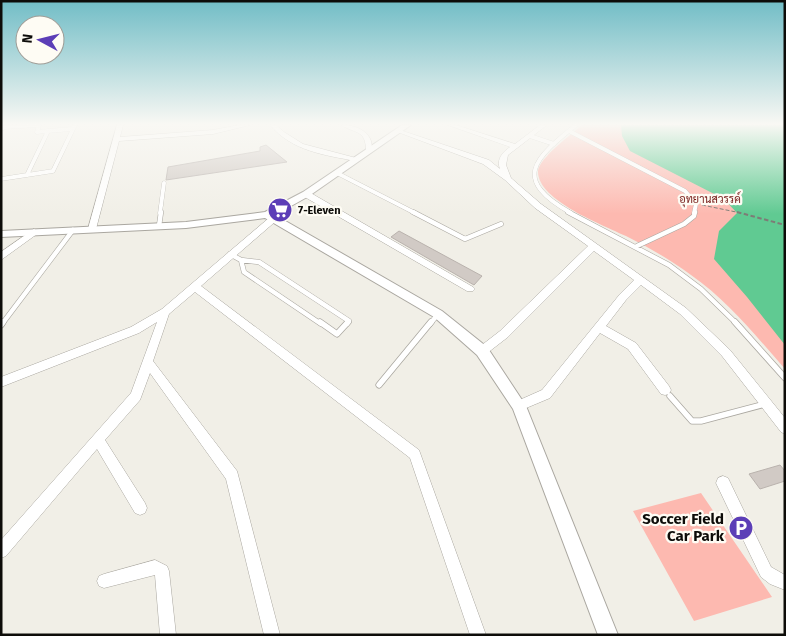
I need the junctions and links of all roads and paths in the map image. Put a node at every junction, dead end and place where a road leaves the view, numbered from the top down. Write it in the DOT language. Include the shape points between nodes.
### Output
graph roads {
  1 [pos="505,154"];
  2 [pos="36,155"];
  3 [pos="61,155"];
  4 [pos="112,155"];
  5 [pos="335,155"];
  6 [pos="362,155"];
  7 [pos="468,155"];
  8 [pos="503,155"];
  9 [pos="542,155"];
  10 [pos="615,155"];
  11 [pos="356,159"];
  12 [pos="486,162"];
  13 [pos="337,173"];
  14 [pos="26,175"];
  15 [pos="1,179"];
  16 [pos="508,179"];
  17 [pos="164,183"];
  18 [pos="306,194"];
  19 [pos="696,204"];
  20 [pos="270,217"];
  21 [pos="501,224"];
  22 [pos="785,225"];
  23 [pos="159,226"];
  24 [pos="92,229"];
  25 [pos="73,230"];
  26 [pos="34,232"];
  27 [pos="1,234"];
  28 [pos="636,246"];
  29 [pos="592,247"];
  30 [pos="230,254"];
  31 [pos="1,257"];
  32 [pos="241,260"];
  33 [pos="640,280"];
  34 [pos="194,286"];
  35 [pos="470,289"];
  36 [pos="165,312"];
  37 [pos="438,314"];
  38 [pos="1,325"];
  39 [pos="599,327"];
  40 [pos="482,351"];
  41 [pos="148,362"];
  42 [pos="785,378"];
  43 [pos="1,382"];
  44 [pos="379,385"];
  45 [pos="668,393"];
  46 [pos="765,404"];
  47 [pos="519,406"];
  48 [pos="785,428"];
  49 [pos="98,439"];
  50 [pos="723,483"];
  51 [pos="140,508"];
  52 [pos="1,551"];
  53 [pos="104,581"];
  54 [pos="785,583"];
  55 [pos="168,635"];
  56 [pos="272,635"];
  57 [pos="478,635"];
  58 [pos="608,635"];
  1 -- 16 [label="street" via="502,165"];
  2 -- 14 [label="lane"];
  3 -- 14 [label="lane" via="54,170"];
  4 -- 24 [label="street"];
  5 -- 11 [label="street"];
  6 -- 11 [label="street"];
  7 -- 12 [label="street"];
  8 -- 12 [label="street"];
  9 -- 28 [label="lane" via="532,168 534,181 545,196 574,215"];
  10 -- 19 [label="lane" via="685,191"];
  11 -- 13 [label="street"];
  12 -- 16 [label="street"];
  13 -- 18 [label="street"];
  13 -- 21 [label="lane" via="465,240"];
  14 -- 15 [label="lane"];
  16 -- 29 [label="street"];
  17 -- 23 [label="lane"];
  18 -- 20 [label="street"];
  18 -- 35 [label="street"];
  19 -- 22 [label="path"];
  19 -- 28 [label="lane" via="694,216 684,224"];
  20 -- 23 [label="street"];
  20 -- 30 [label="street"];
  20 -- 37 [label="street"];
  23 -- 24 [label="street"];
  24 -- 25 [label="street"];
  25 -- 26 [label="street"];
  25 -- 38 [label="lane"];
  26 -- 27 [label="street"];
  26 -- 31 [label="street"];
  28 -- 42 [label="lane" via="687,277 713,300"];
  29 -- 33 [label="street"];
  29 -- 40 [label="street" via="504,334"];
  30 -- 32 [label="lane"];
  30 -- 34 [label="street"];
  32 -- 32 [label="lane" via="259,262 349,321 337,334 244,272"];
  33 -- 39 [label="street"];
  33 -- 46 [label="street" via="683,310 726,353"];
  34 -- 36 [label="street"];
  34 -- 57 [label="street" via="415,454"];
  36 -- 41 [label="street"];
  36 -- 43 [label="street" via="135,330"];
  37 -- 40 [label="street"];
  37 -- 44 [label="lane"];
  39 -- 45 [label="street" via="632,346"];
  39 -- 47 [label="street" via="546,394"];
  40 -- 47 [label="street"];
  41 -- 49 [label="street" via="136,396"];
  41 -- 56 [label="street" via="232,476"];
  45 -- 46 [label="lane" via="692,421"];
  46 -- 48 [label="street"];
  47 -- 58 [label="street"];
  49 -- 51 [label="street"];
  49 -- 52 [label="street"];
  50 -- 54 [label="street" via="766,572"];
  53 -- 55 [label="street" via="155,567 162,571"];
}
